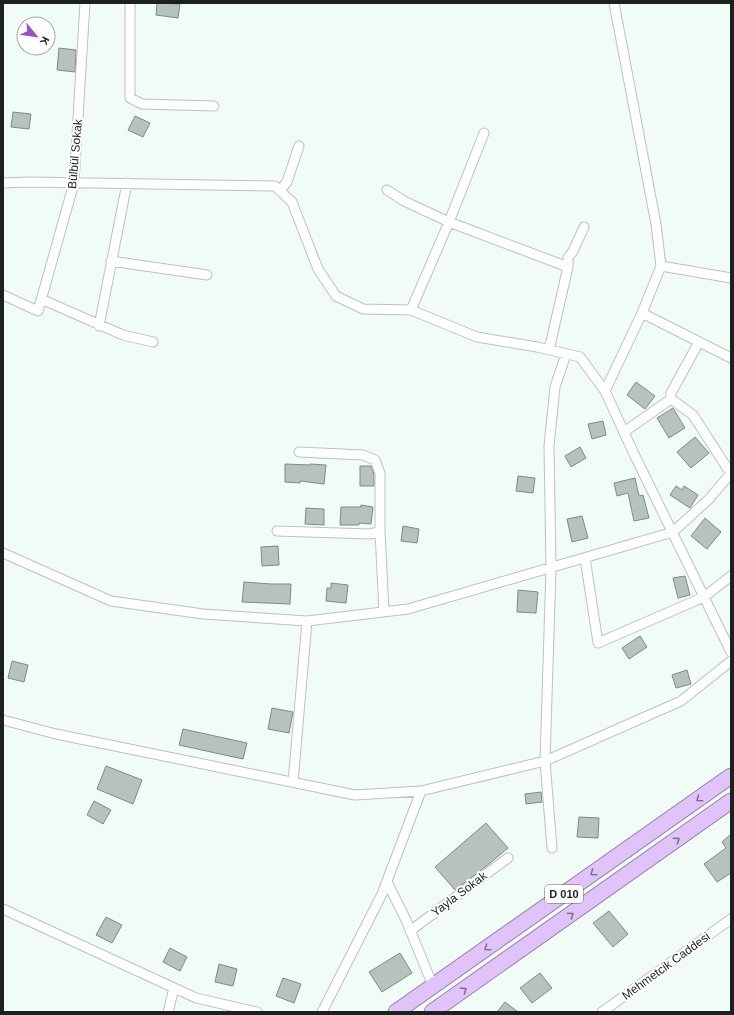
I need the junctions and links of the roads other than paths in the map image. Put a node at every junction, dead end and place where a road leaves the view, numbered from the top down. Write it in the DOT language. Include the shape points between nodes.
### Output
graph roads {
  1 [pos="85,3"];
  2 [pos="130,3"];
  3 [pos="614,3"];
  4 [pos="214,106"];
  5 [pos="484,133"];
  6 [pos="299,146"];
  7 [pos="3,183"];
  8 [pos="74,183"];
  9 [pos="127,183"];
  10 [pos="387,190"];
  11 [pos="280,191"];
  12 [pos="449,222"];
  13 [pos="584,227"];
  14 [pos="111,261"];
  15 [pos="661,266"];
  16 [pos="568,267"];
  17 [pos="207,275"];
  18 [pos="731,278"];
  19 [pos="3,295"];
  20 [pos="41,299"];
  21 [pos="411,310"];
  22 [pos="642,313"];
  23 [pos="99,326"];
  24 [pos="153,342"];
  25 [pos="699,342"];
  26 [pos="549,350"];
  27 [pos="566,354"];
  28 [pos="731,358"];
  29 [pos="605,391"];
  30 [pos="671,399"];
  31 [pos="624,432"];
  32 [pos="299,452"];
  33 [pos="731,473"];
  34 [pos="277,531"];
  35 [pos="380,532"];
  36 [pos="672,532"];
  37 [pos="3,553"];
  38 [pos="585,558"];
  39 [pos="551,568"];
  40 [pos="731,576"];
  41 [pos="704,598"];
  42 [pos="384,612"];
  43 [pos="307,621"];
  44 [pos="731,652"];
  45 [pos="731,661"];
  46 [pos="3,720"];
  47 [pos="545,761"];
  48 [pos="731,776"];
  49 [pos="293,782"];
  50 [pos="421,791"];
  51 [pos="731,801"];
  52 [pos="552,848"];
  53 [pos="508,858"];
  54 [pos="387,882"];
  55 [pos="3,909"];
  56 [pos="731,919"];
  57 [pos="410,931"];
  58 [pos="433,986"];
  59 [pos="174,988"];
  60 [pos="168,1012"];
  61 [pos="257,1012"];
  62 [pos="322,1012"];
  63 [pos="396,1012"];
  64 [pos="432,1012"];
  65 [pos="602,1012"];
  1 -- 8 [label="street, Bülbül Sokak"];
  2 -- 4 [label="street" via="130,98 142,104"];
  3 -- 15 [label="street" via="656,224"];
  5 -- 12 [label="street"];
  6 -- 11 [label="street" via="287,182"];
  7 -- 8 [label="street"];
  8 -- 9 [label="street"];
  8 -- 20 [label="street, Bülbül Sokak"];
  9 -- 11 [label="street" via="275,186"];
  9 -- 14 [label="street"];
  10 -- 12 [label="street"];
  11 -- 21 [label="street" via="292,202 318,269 336,296 363,309"];
  12 -- 16 [label="street"];
  12 -- 21 [label="street"];
  13 -- 16 [label="street" via="574,251 568,258"];
  14 -- 17 [label="street"];
  14 -- 23 [label="street"];
  15 -- 18 [label="street"];
  15 -- 22 [label="street"];
  16 -- 26 [label="street"];
  19 -- 20 [label="street" via="38,311"];
  20 -- 23 [label="street"];
  21 -- 26 [label="street" via="477,337"];
  22 -- 25 [label="street"];
  22 -- 29 [label="street"];
  23 -- 24 [label="street"];
  25 -- 28 [label="street"];
  25 -- 30 [label="street"];
  26 -- 27 [label="street"];
  27 -- 29 [label="street" via="580,357"];
  27 -- 39 [label="street" via="555,387 549,446"];
  29 -- 31 [label="street"];
  30 -- 31 [label="street"];
  30 -- 33 [label="street" via="693,415"];
  31 -- 36 [label="street"];
  32 -- 35 [label="street" via="363,455 375,460 380,473"];
  33 -- 36 [label="street" via="708,499"];
  34 -- 35 [label="street" via="369,534"];
  35 -- 42 [label="street"];
  36 -- 38 [label="street"];
  36 -- 41 [label="street"];
  37 -- 43 [label="street" via="111,601 203,614"];
  38 -- 39 [label="street"];
  38 -- 41 [label="street" via="598,643"];
  39 -- 42 [label="street" via="408,610"];
  39 -- 47 [label="street"];
  40 -- 41 [label="street"];
  41 -- 44 [label="street"];
  42 -- 43 [label="street"];
  43 -- 49 [label="street"];
  45 -- 47 [label="street" via="681,701"];
  46 -- 49 [label="street" via="56,734"];
  47 -- 50 [label="street"];
  47 -- 52 [label="street"];
  48 -- 58 [label="highway, D 010, one-way"];
  49 -- 50 [label="street" via="355,795"];
  50 -- 54 [label="street"];
  64 -- 51 [label="highway, D 010, one-way"];
  53 -- 57 [label="street, Yayla Sokak"];
  54 -- 57 [label="street"];
  54 -- 62 [label="street"];
  55 -- 59 [label="street"];
  56 -- 65 [label="street, Mehmetcik Caddesi"];
  57 -- 58 [label="street"];
  58 -- 63 [label="highway, D 010"];
  59 -- 60 [label="street"];
  59 -- 61 [label="street" via="196,998"];
}
